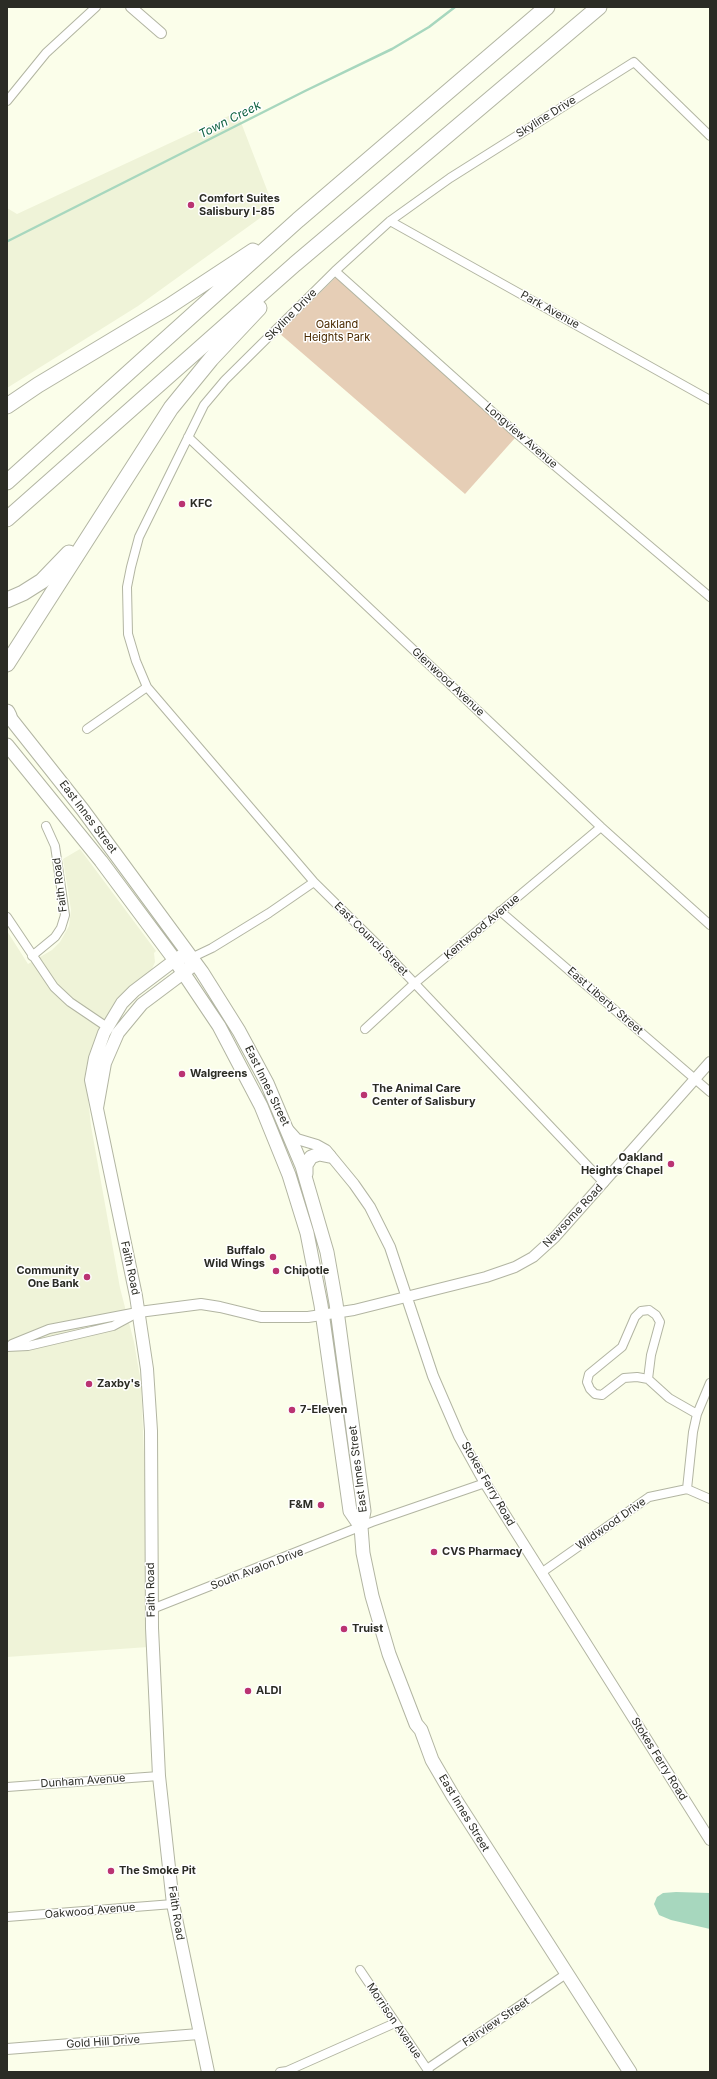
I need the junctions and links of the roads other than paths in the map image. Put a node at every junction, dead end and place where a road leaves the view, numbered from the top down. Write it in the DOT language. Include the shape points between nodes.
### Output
graph roads {
  1 [pos="96,7"];
  2 [pos="131,7"];
  3 [pos="547,7"];
  4 [pos="599,7"];
  5 [pos="161,33"];
  6 [pos="7,101"];
  7 [pos="710,136"];
  8 [pos="298,220"];
  9 [pos="390,221"];
  10 [pos="295,264"];
  11 [pos="335,271"];
  12 [pos="54,375"];
  13 [pos="7,400"];
  14 [pos="710,400"];
  15 [pos="7,406"];
  16 [pos="188,437"];
  17 [pos="129,472"];
  18 [pos="7,482"];
  19 [pos="7,519"];
  20 [pos="710,597"];
  21 [pos="7,600"];
  22 [pos="7,664"];
  23 [pos="146,687"];
  24 [pos="8,714"];
  25 [pos="87,729"];
  26 [pos="7,745"];
  27 [pos="46,826"];
  28 [pos="601,827"];
  29 [pos="314,882"];
  30 [pos="500,911"];
  31 [pos="7,917"];
  32 [pos="710,926"];
  33 [pos="32,956"];
  34 [pos="191,958"];
  35 [pos="175,960"];
  36 [pos="183,972"];
  37 [pos="415,983"];
  38 [pos="107,1027"];
  39 [pos="365,1029"];
  40 [pos="710,1062"];
  41 [pos="696,1079"];
  42 [pos="710,1092"];
  43 [pos="97,1108"];
  44 [pos="288,1129"];
  45 [pos="329,1156"];
  46 [pos="307,1180"];
  47 [pos="604,1183"];
  48 [pos="408,1296"];
  49 [pos="139,1312"];
  50 [pos="338,1313"];
  51 [pos="322,1315"];
  52 [pos="7,1346"];
  53 [pos="648,1379"];
  54 [pos="710,1383"];
  55 [pos="697,1414"];
  56 [pos="485,1483"];
  57 [pos="687,1489"];
  58 [pos="710,1499"];
  59 [pos="361,1527"];
  60 [pos="541,1573"];
  61 [pos="152,1609"];
  62 [pos="159,1776"];
  63 [pos="7,1787"];
  64 [pos="710,1840"];
  65 [pos="173,1904"];
  66 [pos="7,1917"];
  67 [pos="360,1970"];
  68 [pos="566,1974"];
  69 [pos="396,2023"];
  70 [pos="199,2034"];
  71 [pos="7,2049"];
  72 [pos="428,2070"];
  73 [pos="208,2072"];
  74 [pos="280,2072"];
  75 [pos="630,2072"];
  1 -- 6 [label="street" via="46,53"];
  2 -- 5 [label="street"];
  3 -- 8 [label="highway"];
  4 -- 10 [label="highway"];
  7 -- 9 [label="street, Skyline Drive" via="634,62 450,178"];
  8 -- 12 [label="highway" via="181,299"];
  8 -- 18 [label="highway"];
  9 -- 11 [label="street, Skyline Drive"];
  9 -- 14 [label="street, Park Avenue"];
  10 -- 17 [label="highway" via="279,287 211,359 182,394"];
  10 -- 19 [label="highway"];
  11 -- 16 [label="street, Skyline Drive" via="225,380 204,405"];
  11 -- 20 [label="street, Longview Avenue" via="516,433"];
  12 -- 13 [label="highway"];
  12 -- 15 [label="highway"];
  16 -- 23 [label="street, Skyline Drive" via="140,537 131,566 126,603 128,634"];
  16 -- 28 [label="street, Glenwood Avenue"];
  17 -- 21 [label="highway" via="58,567 36,586"];
  17 -- 22 [label="highway"];
  23 -- 25 [label="street"];
  23 -- 29 [label="street, East Council Street"];
  24 -- 34 [label="main road, East Innes Street" via="84,810"];
  26 -- 35 [label="main road, East Innes Street" via="96,855"];
  27 -- 33 [label="street, Faith Road" via="52,835 56,850 65,914 56,937"];
  28 -- 30 [label="street, Kentwood Avenue"];
  28 -- 32 [label="street, Glenwood Avenue"];
  29 -- 34 [label="street" via="269,913"];
  29 -- 37 [label="street, East Council Street"];
  30 -- 37 [label="street, Kentwood Avenue"];
  30 -- 41 [label="street, East Liberty Street"];
  31 -- 33 [label="street"];
  33 -- 38 [label="street" via="63,996"];
  34 -- 35 [label="main road" via="181,956"];
  34 -- 36 [label="main road, Faith Road" via="190,968"];
  34 -- 44 [label="main road, East Innes Street" via="207,979 246,1044"];
  35 -- 36 [label="main road, East Innes Street"];
  35 -- 38 [label="main road, Faith Road" via="129,996"];
  36 -- 43 [label="main road, Faith Road" via="137,1010 118,1033 105,1063"];
  36 -- 51 [label="main road, East Innes Street" via="234,1053 276,1140 307,1233"];
  37 -- 39 [label="street, Kentwood Avenue"];
  37 -- 47 [label="street, East Council Street"];
  38 -- 43 [label="main road, Faith Road" via="91,1076"];
  40 -- 41 [label="street, Newsome Road"];
  41 -- 42 [label="street, East Liberty Street"];
  41 -- 47 [label="street, Newsome Road"];
  43 -- 49 [label="main road, Faith Road"];
  44 -- 45 [label="street, Stokes Ferry Road" via="298,1139 322,1147"];
  44 -- 46 [label="main road, East Innes Street"];
  45 -- 46 [label="main road" via="319,1154 310,1158 306,1167"];
  45 -- 48 [label="street, Stokes Ferry Road" via="354,1184 372,1210 387,1240"];
  46 -- 50 [label="main road, East Innes Street" via="324,1238"];
  47 -- 48 [label="street, Newsome Road" via="555,1238 523,1263 493,1275"];
  48 -- 50 [label="street, Newsome Road"];
  48 -- 56 [label="street, Stokes Ferry Road" via="436,1384 459,1436"];
  49 -- 51 [label="street, Newsome Road" via="201,1304 270,1318"];
  49 -- 52 [label="street" via="113,1326 28,1346"];
  49 -- 61 [label="main road, Faith Road" via="149,1394"];
  50 -- 51 [label="street, Newsome Road"];
  50 -- 59 [label="main road, East Innes Street" via="364,1512"];
  51 -- 59 [label="main road, East Innes Street" via="350,1511"];
  53 -- 53 [label="street" via="651,1355 660,1322 649,1310 641,1311 635,1317 622,1347 589,1374 587,1382 595,1394 602,1395 624,1378"];
  53 -- 55 [label="street" via="669,1398"];
  54 -- 55 [label="street"];
  55 -- 57 [label="street"];
  56 -- 59 [label="street, South Avalon Drive"];
  56 -- 60 [label="street, Stokes Ferry Road"];
  57 -- 58 [label="street"];
  57 -- 60 [label="street, Wildwood Drive" via="649,1497"];
  59 -- 61 [label="street, South Avalon Drive"];
  59 -- 68 [label="main road, East Innes Street" via="363,1553 372,1596 389,1654 432,1760 465,1817"];
  60 -- 64 [label="street, Stokes Ferry Road"];
  61 -- 62 [label="main road, Faith Road"];
  62 -- 63 [label="street, Dunham Avenue"];
  62 -- 65 [label="main road, Faith Road"];
  65 -- 66 [label="street, Oakwood Avenue"];
  65 -- 70 [label="main road, Faith Road"];
  67 -- 69 [label="street, Morrison Avenue"];
  68 -- 72 [label="street, Fairview Street"];
  68 -- 75 [label="main road, East Innes Street"];
  69 -- 72 [label="street, Morrison Avenue"];
  69 -- 74 [label="street"];
  70 -- 71 [label="street, Gold Hill Drive"];
  70 -- 73 [label="main road, Faith Road"];
}
